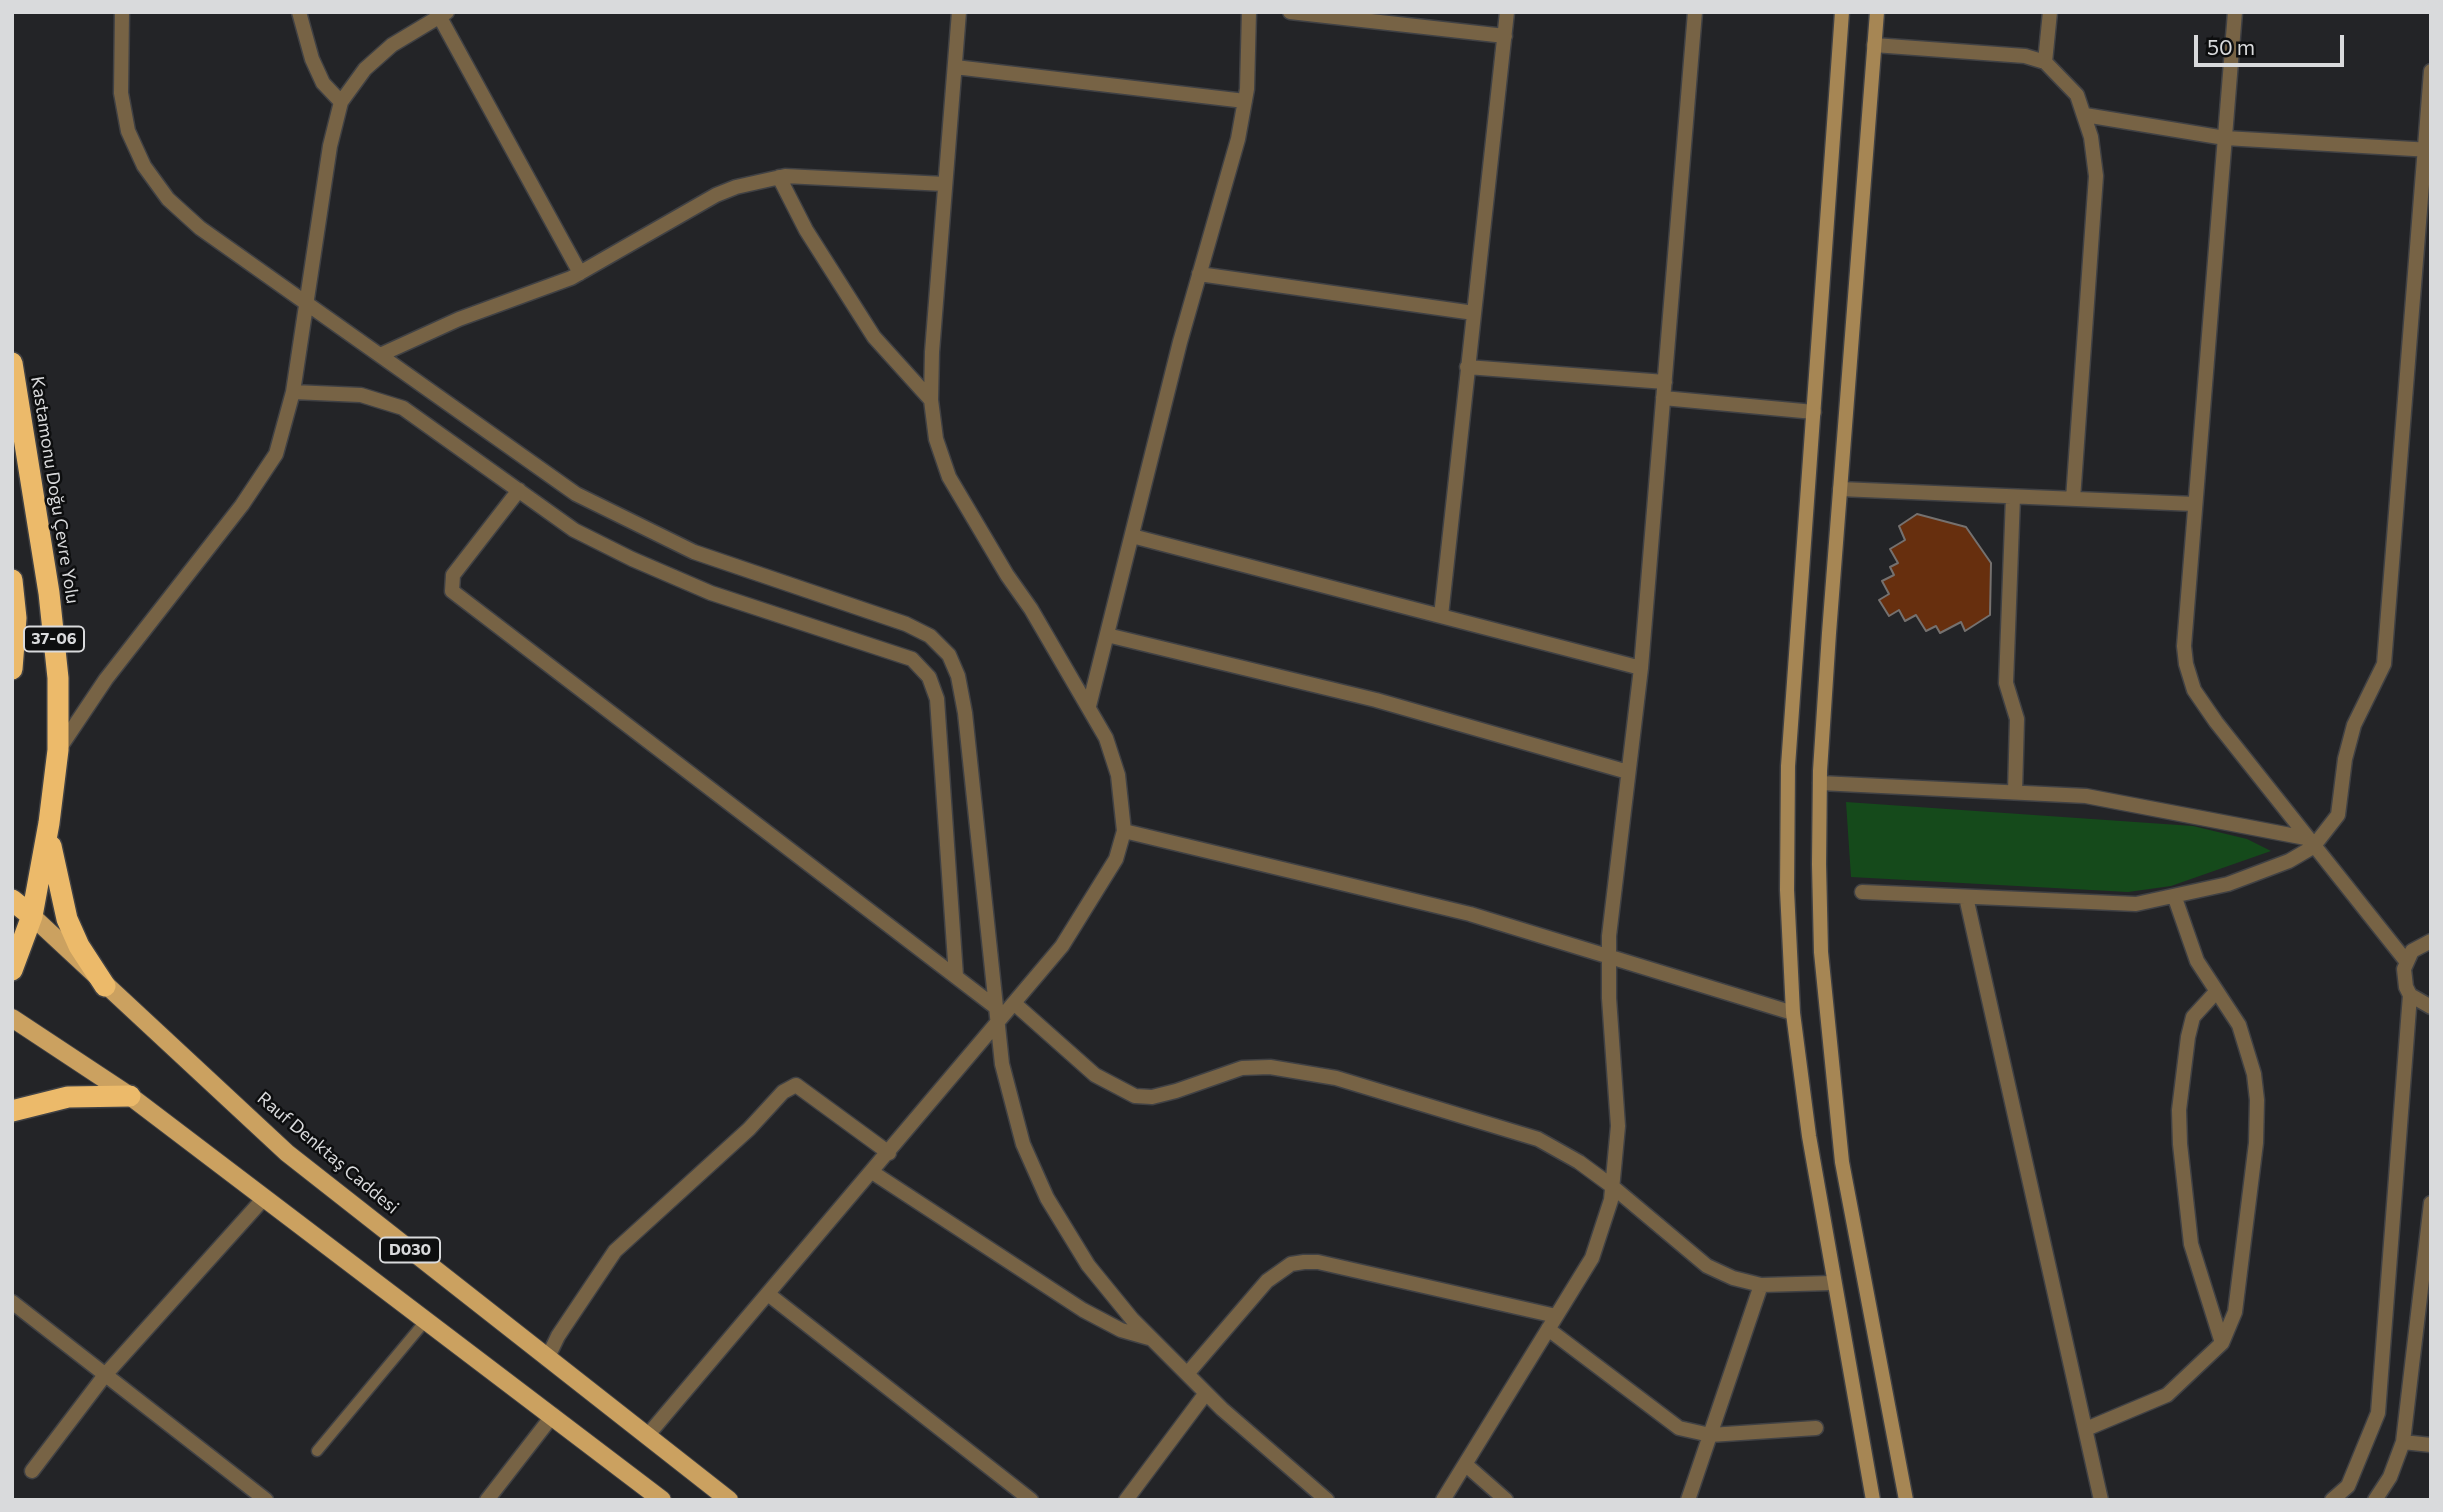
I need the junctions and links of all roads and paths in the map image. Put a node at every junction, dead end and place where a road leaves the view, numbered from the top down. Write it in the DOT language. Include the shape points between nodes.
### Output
graph roads {
  1 [pos="122,12"];
  2 [pos="299,12"];
  3 [pos="959,12"];
  4 [pos="1249,12"];
  5 [pos="1290,12"];
  6 [pos="1507,12"];
  7 [pos="1695,12"];
  8 [pos="1842,12"];
  9 [pos="1877,12"];
  10 [pos="2050,12"];
  11 [pos="2235,12"];
  12 [pos="441,14"];
  13 [pos="1505,36"];
  14 [pos="1874,45"];
  15 [pos="2045,62"];
  16 [pos="955,67"];
  17 [pos="2431,71"];
  18 [pos="1245,101"];
  19 [pos="341,102"];
  20 [pos="2085,115"];
  21 [pos="2225,138"];
  22 [pos="2428,150"];
  23 [pos="779,177"];
  24 [pos="945,184"];
  25 [pos="2427,199"];
  26 [pos="580,274"];
  27 [pos="1199,274"];
  28 [pos="305,300"];
  29 [pos="1474,313"];
  30 [pos="380,355"];
  31 [pos="12,363"];
  32 [pos="1468,368"];
  33 [pos="1665,382"];
  34 [pos="293,392"];
  35 [pos="1663,398"];
  36 [pos="931,400"];
  37 [pos="1814,412"];
  38 [pos="1840,489"];
  39 [pos="519,490"];
  40 [pos="2013,497"];
  41 [pos="2073,499"];
  42 [pos="2195,504"];
  43 [pos="1132,536"];
  44 [pos="12,580"];
  45 [pos="1441,616"];
  46 [pos="1107,635"];
  47 [pos="1641,668"];
  48 [pos="12,669"];
  49 [pos="1089,706"];
  50 [pos="58,750"];
  51 [pos="1629,772"];
  52 [pos="1820,783"];
  53 [pos="2015,792"];
  54 [pos="49,823"];
  55 [pos="1124,831"];
  56 [pos="2310,842"];
  57 [pos="1862,892"];
  58 [pos="1966,897"];
  59 [pos="2175,898"];
  60 [pos="12,900"];
  61 [pos="32,916"];
  62 [pos="2431,941"];
  63 [pos="1609,957"];
  64 [pos="2406,961"];
  65 [pos="12,971"];
  66 [pos="956,976"];
  67 [pos="104,986"];
  68 [pos="2215,993"];
  69 [pos="2410,995"];
  70 [pos="1015,1004"];
  71 [pos="994,1006"];
  72 [pos="2431,1007"];
  73 [pos="1793,1013"];
  74 [pos="12,1018"];
  75 [pos="996,1027"];
  76 [pos="130,1096"];
  77 [pos="12,1111"];
  78 [pos="889,1153"];
  79 [pos="872,1172"];
  80 [pos="1613,1187"];
  81 [pos="265,1197"];
  82 [pos="2431,1203"];
  83 [pos="1832,1283"];
  84 [pos="1761,1285"];
  85 [pos="768,1294"];
  86 [pos="12,1302"];
  87 [pos="1556,1316"];
  88 [pos="427,1319"];
  89 [pos="1548,1329"];
  90 [pos="1151,1338"];
  91 [pos="2222,1343"];
  92 [pos="547,1359"];
  93 [pos="1187,1374"];
  94 [pos="105,1375"];
  95 [pos="1206,1393"];
  96 [pos="553,1415"];
  97 [pos="1816,1428"];
  98 [pos="2086,1429"];
  99 [pos="647,1436"];
  100 [pos="1710,1436"];
  101 [pos="2403,1443"];
  102 [pos="2431,1445"];
  103 [pos="317,1451"];
  104 [pos="1465,1464"];
  105 [pos="32,1471"];
  106 [pos="267,1500"];
  107 [pos="487,1500"];
  108 [pos="662,1500"];
  109 [pos="729,1500"];
  110 [pos="1031,1500"];
  111 [pos="1126,1500"];
  112 [pos="1327,1500"];
  113 [pos="1443,1500"];
  114 [pos="1506,1500"];
  115 [pos="1688,1500"];
  116 [pos="1873,1500"];
  117 [pos="1906,1500"];
  118 [pos="2101,1500"];
  119 [pos="2332,1500"];
  120 [pos="2375,1500"];
  1 -- 28 [label="street" via="121,93 128,131 144,166 168,199 200,228"];
  2 -- 19 [label="street" via="323,83"];
  3 -- 16 [label="street"];
  4 -- 18 [label="street"];
  5 -- 13 [label="street"];
  6 -- 13 [label="street"];
  7 -- 33 [label="street"];
  8 -- 37 [label="main road"];
  9 -- 14 [label="main road"];
  10 -- 15 [label="street"];
  11 -- 21 [label="street"];
  12 -- 19 [label="street" via="392,45 365,69"];
  12 -- 26 [label="street"];
  13 -- 29 [label="street"];
  14 -- 15 [label="street" via="2025,56"];
  14 -- 38 [label="main road"];
  15 -- 20 [label="street" via="2077,95"];
  16 -- 18 [label="street"];
  16 -- 24 [label="street"];
  17 -- 22 [label="street"];
  18 -- 27 [label="street"];
  19 -- 28 [label="street"];
  20 -- 21 [label="street"];
  20 -- 41 [label="street" via="2096,176"];
  21 -- 22 [label="street"];
  21 -- 42 [label="street"];
  22 -- 25 [label="street"];
  23 -- 24 [label="street"];
  23 -- 26 [label="street" via="716,195"];
  23 -- 36 [label="street" via="812,240 874,337"];
  24 -- 36 [label="street"];
  25 -- 56 [label="street" via="2384,664 2354,724 2338,815"];
  26 -- 30 [label="street" via="459,318"];
  27 -- 29 [label="street"];
  27 -- 43 [label="street"];
  28 -- 30 [label="street"];
  28 -- 34 [label="street"];
  29 -- 32 [label="street"];
  30 -- 71 [label="street" via="576,494 609,512 694,552 906,624 930,636 949,654 965,713"];
  31 -- 50 [label="highway, Kastamonu Doğu Çevre Yolu / 37-06" via="49,593 58,678"];
  32 -- 33 [label="street"];
  32 -- 45 [label="street"];
  33 -- 35 [label="street"];
  34 -- 39 [label="street" via="361,395 403,408"];
  34 -- 50 [label="street" via="276,454"];
  35 -- 37 [label="street"];
  35 -- 47 [label="street"];
  36 -- 49 [label="street" via="936,439 949,477"];
  37 -- 73 [label="main road" via="1788,765 1787,890"];
  38 -- 40 [label="street"];
  38 -- 52 [label="main road"];
  39 -- 66 [label="street" via="574,530 632,559 710,593 912,659 929,677 937,699"];
  39 -- 66 [label="street" via="453,575 452,591"];
  40 -- 41 [label="street"];
  40 -- 53 [label="street" via="2006,683 2017,719"];
  41 -- 42 [label="street"];
  42 -- 56 [label="street" via="2184,646 2194,690"];
  43 -- 45 [label="street"];
  43 -- 46 [label="street"];
  44 -- 48 [label="highway, 37-06" via="16,618"];
  45 -- 47 [label="street"];
  46 -- 49 [label="street"];
  46 -- 51 [label="street" via="1376,700"];
  47 -- 51 [label="street"];
  49 -- 55 [label="street" via="1118,775"];
  50 -- 54 [label="highway, Kastamonu Doğu Çevre Yolu / 37-06"];
  51 -- 63 [label="street"];
  52 -- 53 [label="street"];
  52 -- 117 [label="main road" via="1821,953 1842,1162"];
  53 -- 56 [label="street" via="2086,796"];
  54 -- 61 [label="highway, Kastamonu Doğu Çevre Yolu / 37-06"];
  54 -- 67 [label="highway" via="67,919"];
  55 -- 63 [label="street" via="1470,914"];
  55 -- 70 [label="street" via="1103,883 1062,946"];
  56 -- 59 [label="street" via="2289,861"];
  56 -- 64 [label="street"];
  57 -- 58 [label="street"];
  58 -- 59 [label="street" via="2106,905"];
  58 -- 98 [label="street"];
  59 -- 68 [label="street" via="2188,941"];
  60 -- 61 [label="highway"];
  61 -- 65 [label="highway, Kastamonu Doğu Çevre Yolu"];
  61 -- 67 [label="main road, D030"];
  62 -- 64 [label="street" via="2412,951"];
  63 -- 73 [label="street"];
  63 -- 80 [label="street" via="1618,1126"];
  64 -- 69 [label="street" via="2404,978"];
  66 -- 71 [label="street"];
  67 -- 92 [label="main road, Rauf Denktaş Caddesi / D030" via="287,1153"];
  68 -- 91 [label="street" via="2239,1025 2257,1100 2235,1312"];
  68 -- 91 [label="street" via="2193,1017 2179,1110 2191,1244"];
  69 -- 72 [label="street"];
  69 -- 119 [label="street" via="2378,1413 2348,1486"];
  70 -- 75 [label="street"];
  70 -- 80 [label="street" via="1095,1075 1135,1096 1175,1091 1242,1068 1270,1067 1336,1078 1538,1139"];
  71 -- 75 [label="street"];
  73 -- 83 [label="main road"];
  74 -- 76 [label="main road"];
  75 -- 78 [label="street"];
  75 -- 90 [label="street" via="1023,1144 1047,1198 1088,1265"];
  76 -- 77 [label="highway" via="68,1097"];
  76 -- 81 [label="main road"];
  78 -- 79 [label="street"];
  78 -- 92 [label="street" via="796,1085 783,1092 749,1129 615,1251"];
  79 -- 85 [label="street"];
  79 -- 90 [label="street" via="1083,1310 1121,1330"];
  80 -- 84 [label="street" via="1707,1266"];
  80 -- 87 [label="street" via="1592,1258"];
  81 -- 88 [label="main road"];
  81 -- 94 [label="street"];
  82 -- 101 [label="street"];
  83 -- 84 [label="street"];
  83 -- 116 [label="main road"];
  84 -- 100 [label="street"];
  85 -- 99 [label="street"];
  85 -- 110 [label="street"];
  86 -- 94 [label="street"];
  87 -- 89 [label="street"];
  87 -- 93 [label="street" via="1318,1262 1291,1264 1268,1281"];
  88 -- 96 [label="main road"];
  88 -- 103 [label="lane"];
  89 -- 100 [label="street" via="1679,1428"];
  89 -- 104 [label="street"];
  90 -- 93 [label="street"];
  91 -- 98 [label="street" via="2167,1395"];
  92 -- 99 [label="main road, Rauf Denktaş Caddesi / D030"];
  93 -- 95 [label="street"];
  94 -- 105 [label="street"];
  94 -- 106 [label="street"];
  95 -- 111 [label="street"];
  95 -- 112 [label="street"];
  96 -- 107 [label="street"];
  96 -- 108 [label="main road"];
  97 -- 100 [label="street"];
  98 -- 118 [label="street"];
  99 -- 109 [label="main road, Rauf Denktaş Caddesi / D030"];
  100 -- 115 [label="street"];
  101 -- 102 [label="street"];
  101 -- 120 [label="street"];
  104 -- 113 [label="street"];
  104 -- 114 [label="street"];
}
